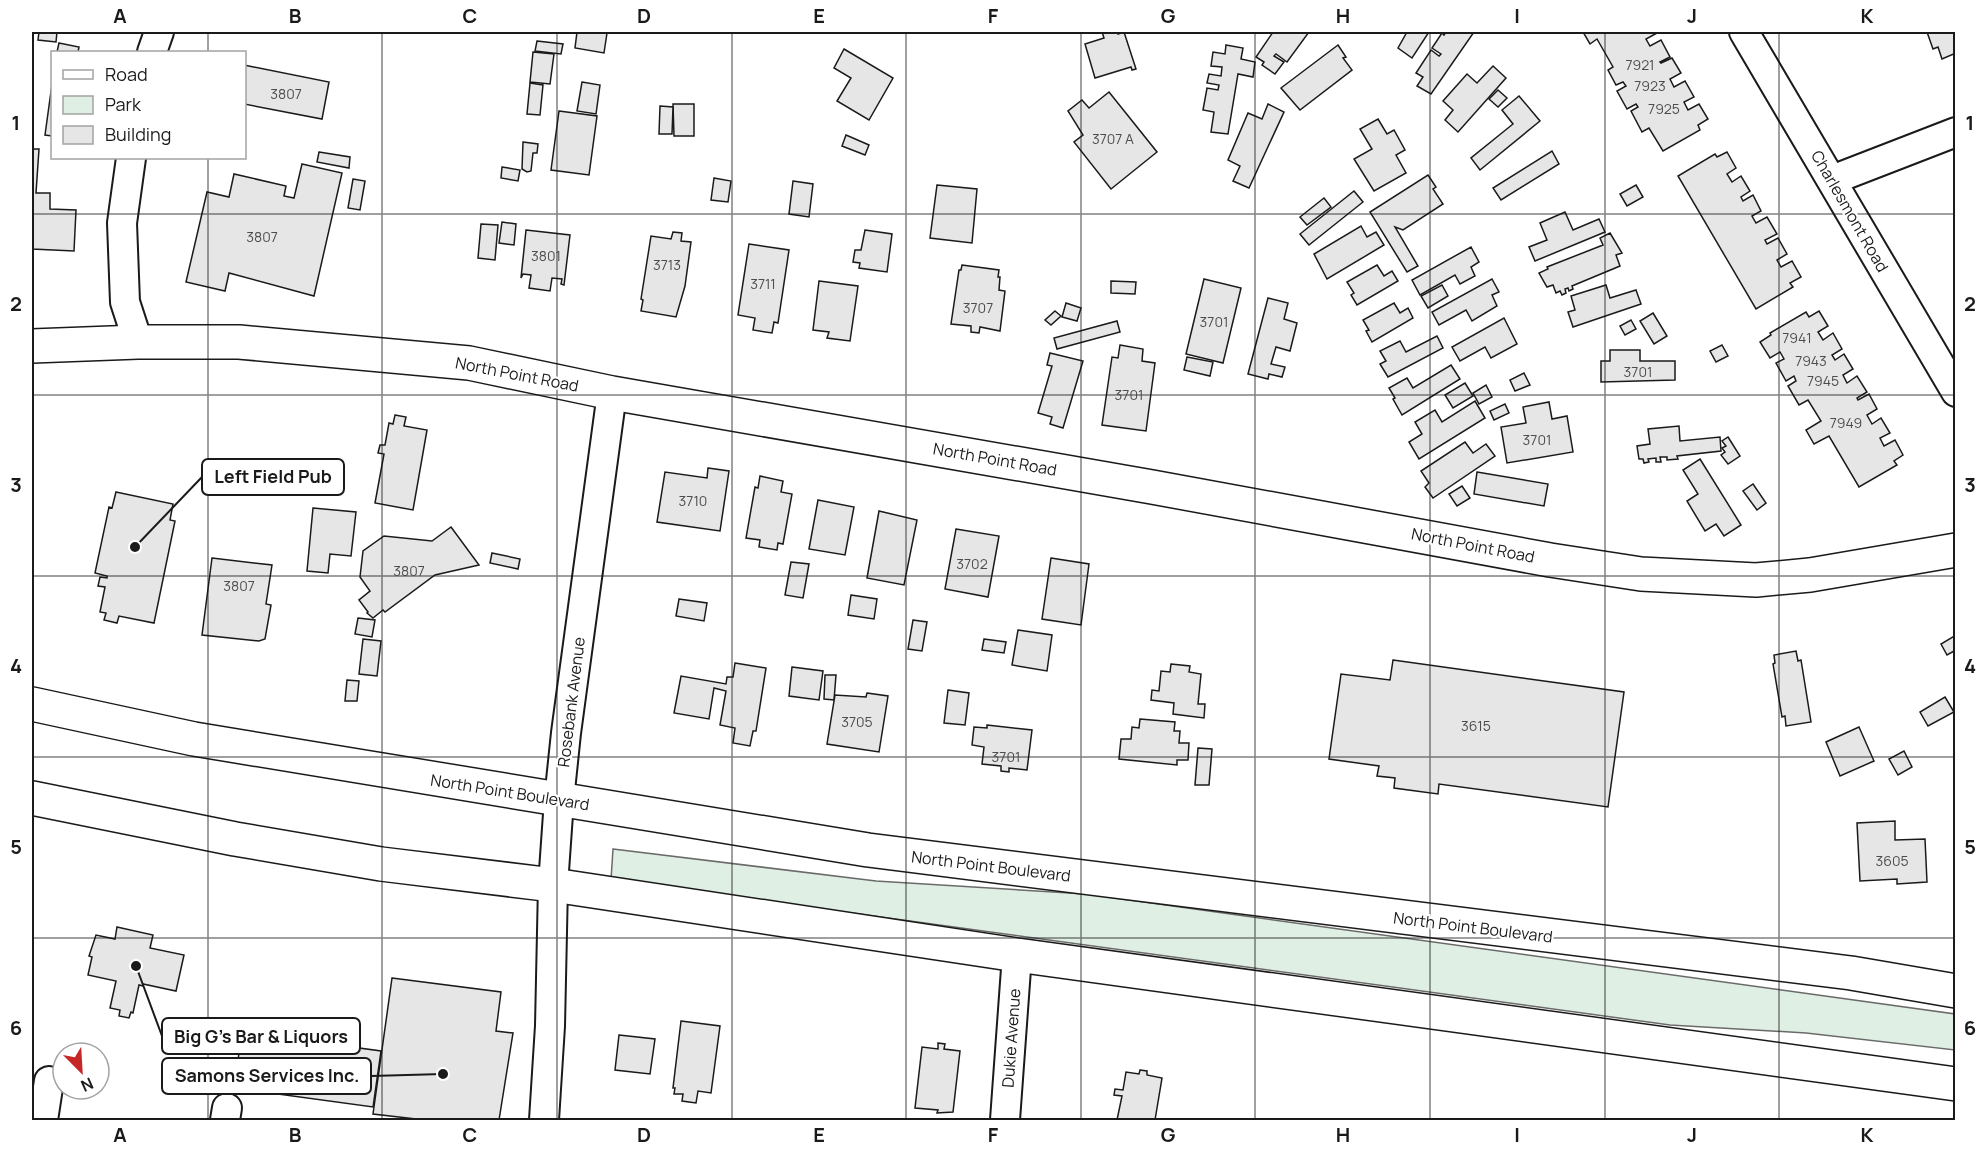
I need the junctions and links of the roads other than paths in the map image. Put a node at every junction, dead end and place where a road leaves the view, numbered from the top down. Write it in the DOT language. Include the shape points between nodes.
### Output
graph roads {
  1 [pos="159,32"];
  2 [pos="1744,32"];
  3 [pos="152,51"];
  4 [pos="1956,132"];
  5 [pos="131,159"];
  6 [pos="1832,180"];
  7 [pos="138,342"];
  8 [pos="32,346"];
  9 [pos="1956,392"];
  10 [pos="612,393"];
  11 [pos="1956,550"];
  12 [pos="32,704"];
  13 [pos="32,798"];
  14 [pos="559,800"];
  15 [pos="553,885"];
  16 [pos="1017,955"];
  17 [pos="1956,991"];
  18 [pos="49,1081"];
  19 [pos="1956,1084"];
  20 [pos="43,1120"];
  21 [pos="544,1120"];
  22 [pos="1005,1120"];
  1 -- 3 [label="street"];
  2 -- 6 [label="street, Charlesmont Road"];
  4 -- 6 [label="street"];
  5 -- 7 [label="street" via="122,223 124,291"];
  6 -- 9 [label="street, Charlesmont Road"];
  7 -- 8 [label="main road, North Point Road"];
  7 -- 10 [label="main road, North Point Road" via="239,342 470,363"];
  10 -- 11 [label="main road, North Point Road" via="1641,574 1756,580 1810,575"];
  10 -- 14 [label="street, Rosebank Avenue"];
  12 -- 14 [label="main road, North Point Boulevard" via="194,739"];
  13 -- 15 [label="main road" via="381,864"];
  14 -- 15 [label="street, Rosebank Avenue"];
  14 -- 17 [label="main road, North Point Boulevard" via="868,850 1851,973"];
  15 -- 16 [label="main road"];
  15 -- 21 [label="street, Rosebank Avenue"];
  16 -- 19 [label="main road"];
  16 -- 22 [label="street, Dukie Avenue"];
  18 -- 20 [label="street"];
}
